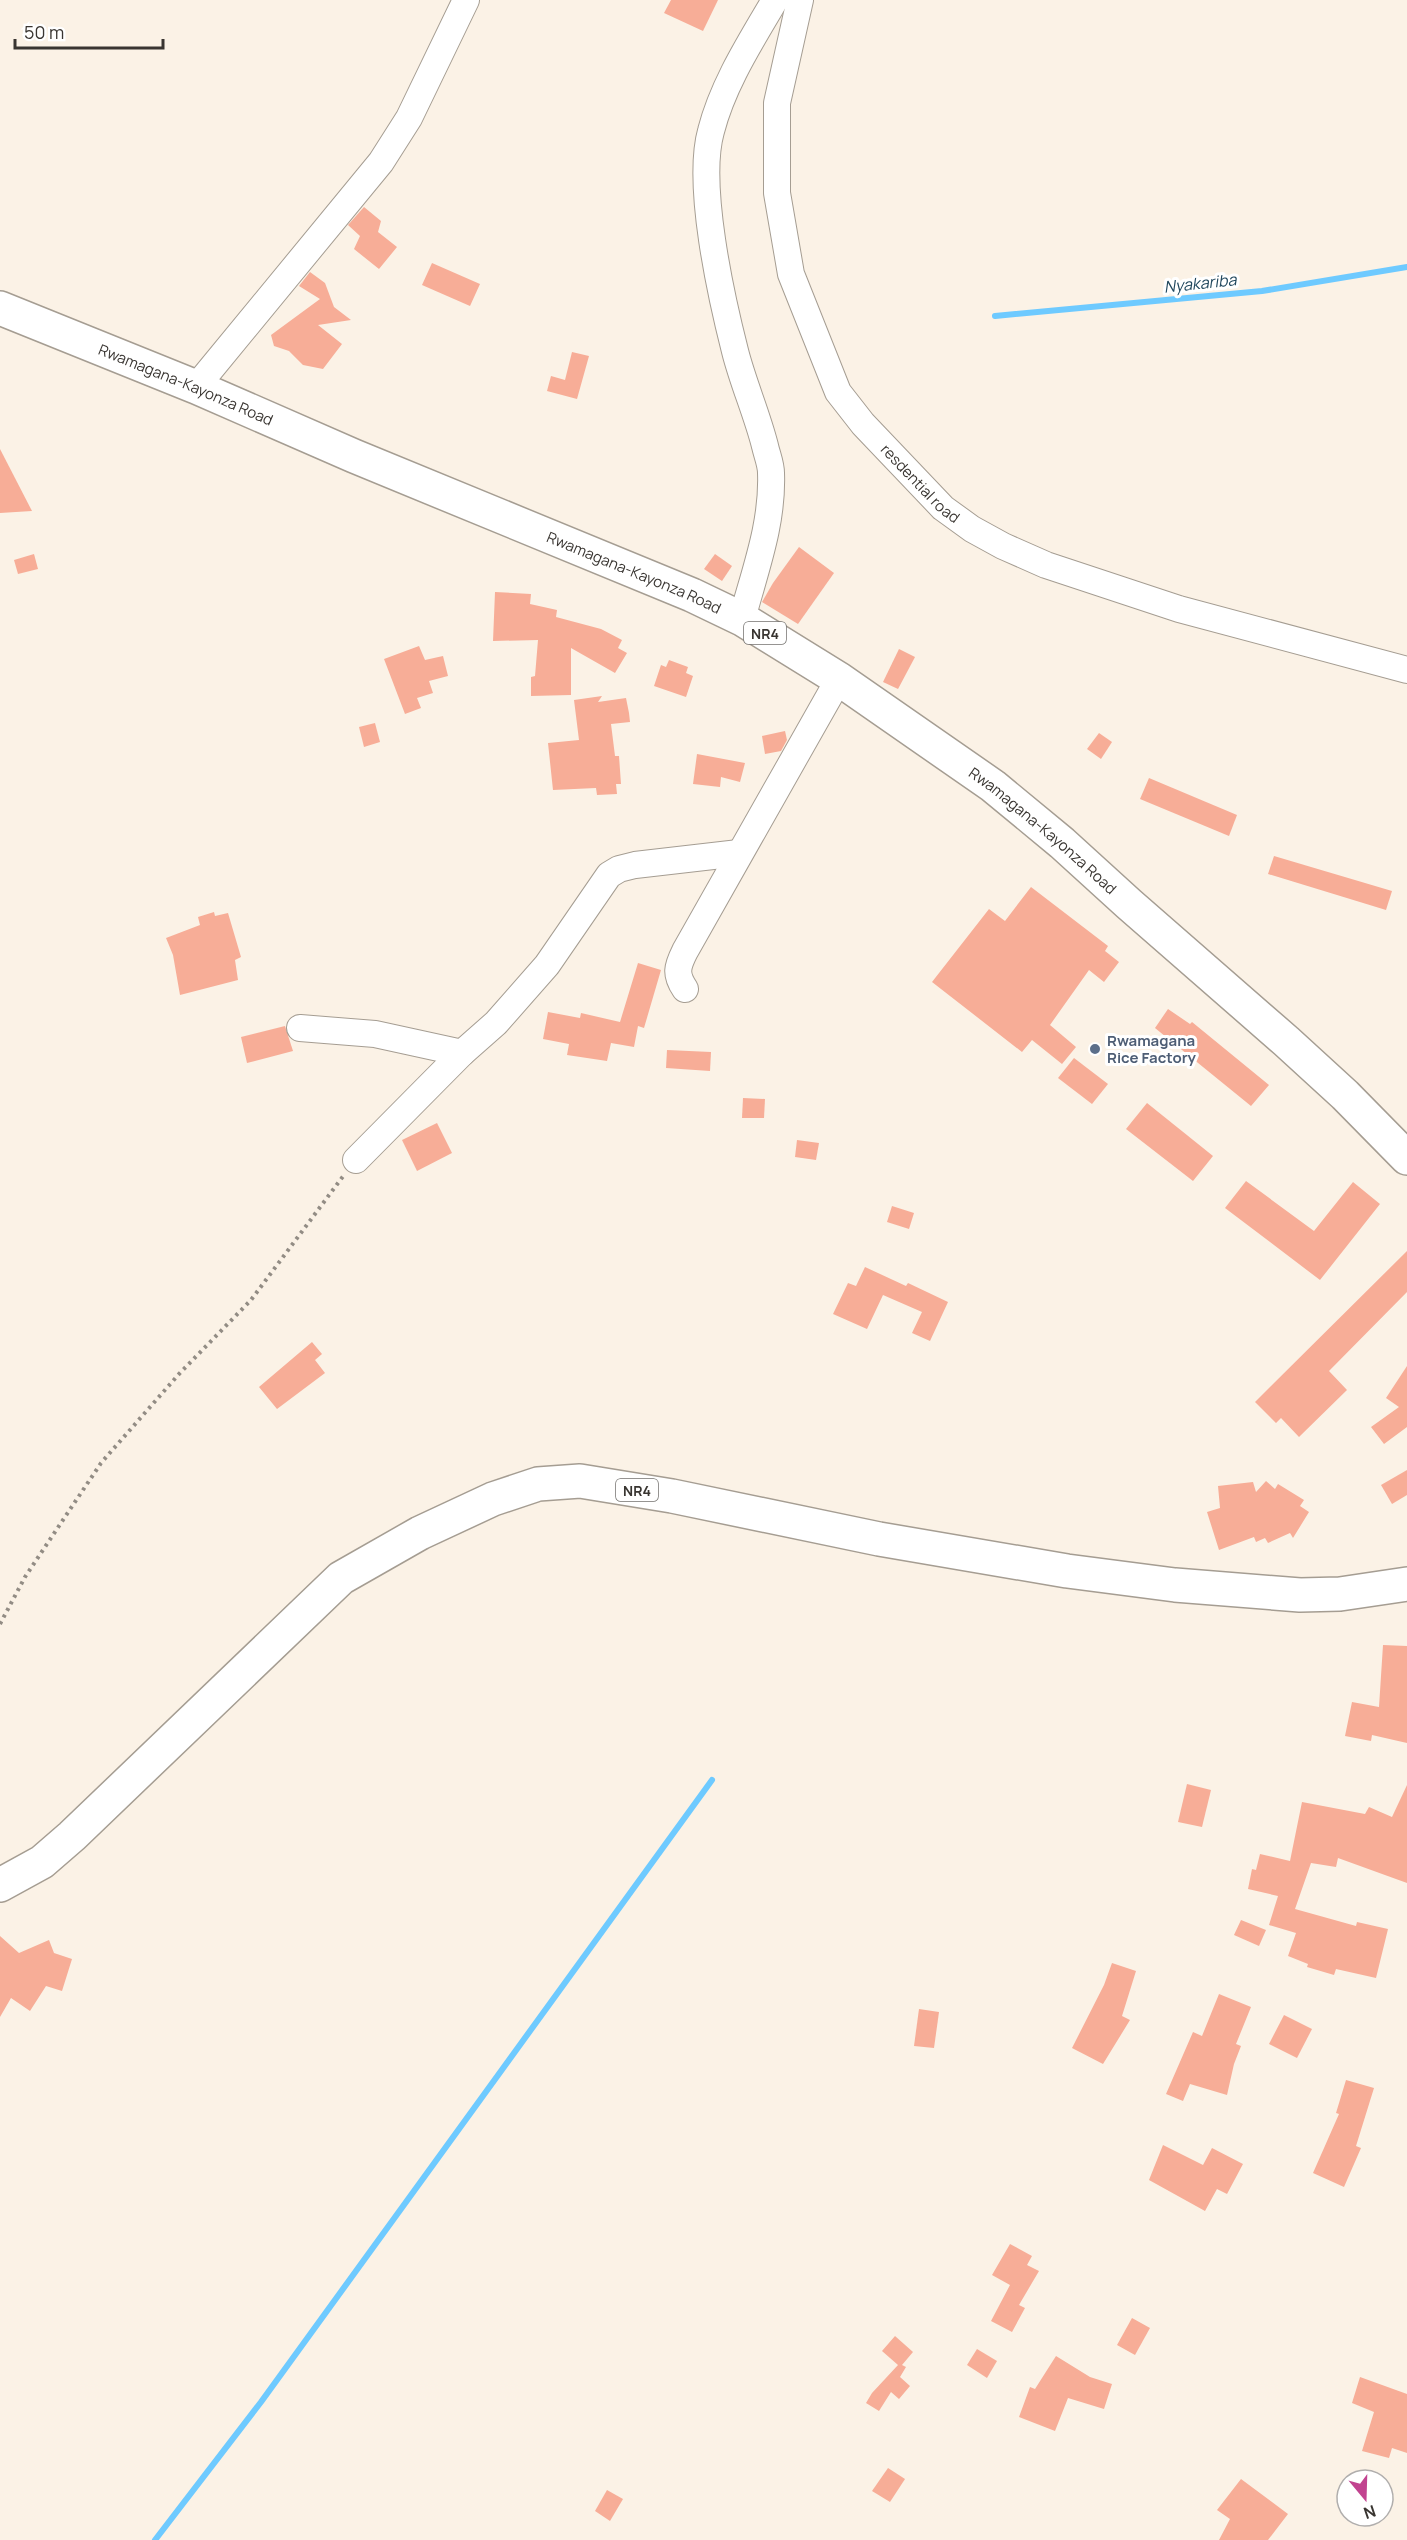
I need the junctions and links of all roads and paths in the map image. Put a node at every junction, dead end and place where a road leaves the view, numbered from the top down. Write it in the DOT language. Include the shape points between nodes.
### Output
graph roads {
  1 [pos="466,0"];
  2 [pos="775,0"];
  3 [pos="800,0"];
  4 [pos="0,308"];
  5 [pos="196,387"];
  6 [pos="742,619"];
  7 [pos="1407,670"];
  8 [pos="839,679"];
  9 [pos="739,853"];
  10 [pos="685,989"];
  11 [pos="300,1028"];
  12 [pos="462,1053"];
  13 [pos="1407,1158"];
  14 [pos="356,1160"];
  15 [pos="1407,1584"];
  16 [pos="0,1624"];
  17 [pos="0,1885"];
  1 -- 5 [label="street" via="408,118 381,162"];
  2 -- 6 [label="street" via="715,117 706,167 714,245 735,352 771,469 771,504 763,550"];
  3 -- 7 [label="street, resdential road" via="777,102 778,203 791,274 838,392 863,424 943,508 1003,546 1046,565 1179,609"];
  4 -- 5 [label="highway, Rwamagana-Kayonza Road / NR4"];
  5 -- 6 [label="highway, Rwamagana-Kayonza Road / NR4"];
  6 -- 8 [label="highway, Rwamagana-Kayonza Road / NR4"];
  8 -- 9 [label="street"];
  8 -- 13 [label="highway, Rwamagana-Kayonza Road / NR4" via="993,786 1062,843 1303,1056"];
  9 -- 10 [label="street" via="678,966 677,978"];
  9 -- 12 [label="street" via="635,865 609,875 547,965 496,1023"];
  11 -- 12 [label="street" via="375,1035"];
  12 -- 14 [label="street"];
  14 -- 16 [label="path" via="251,1300 101,1463"];
  15 -- 17 [label="highway, NR4" via="1340,1594 1300,1595 1174,1585 879,1539 580,1481 538,1484 493,1499 420,1533 341,1578 72,1836 42,1862"];
}
